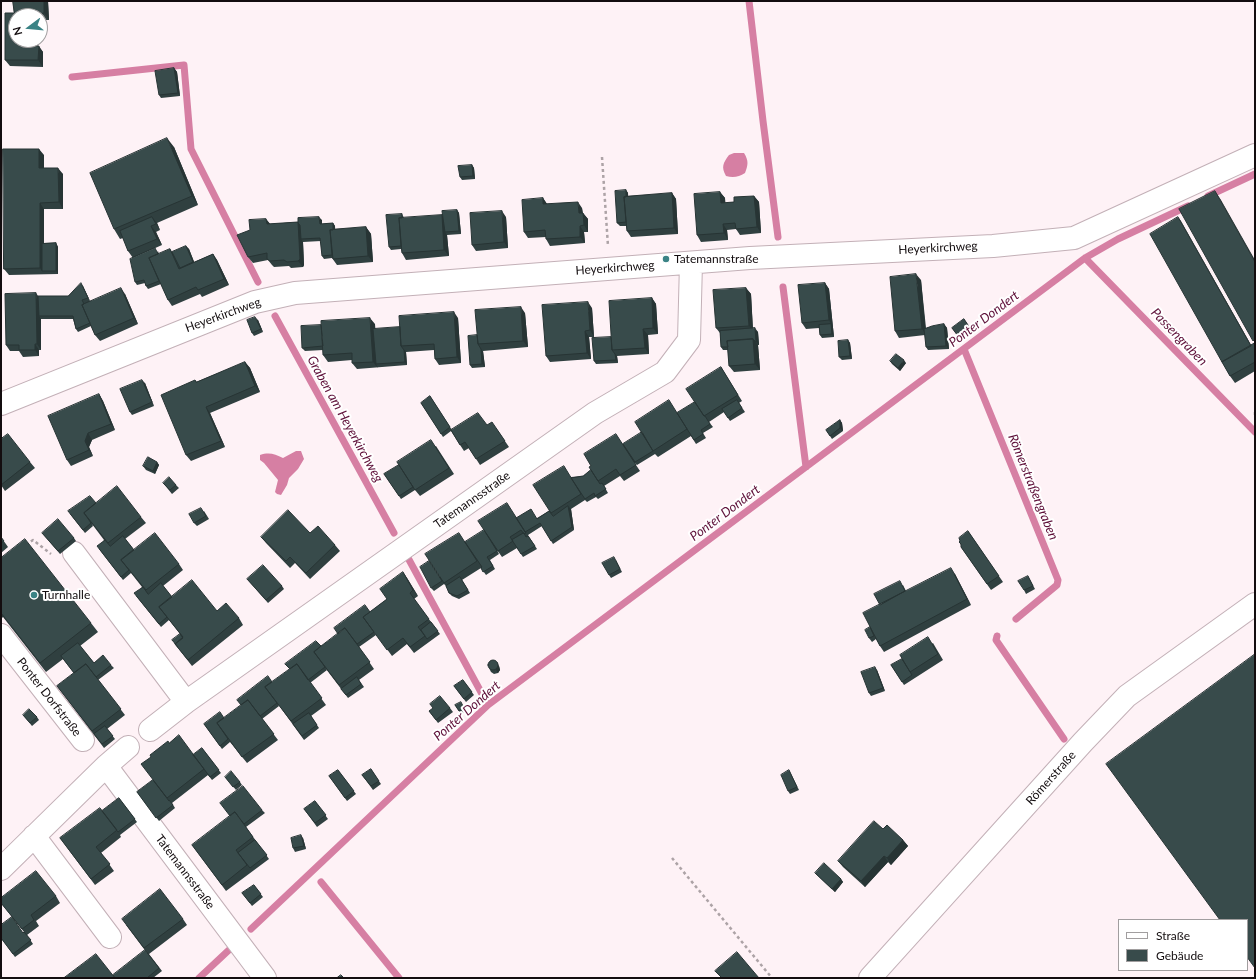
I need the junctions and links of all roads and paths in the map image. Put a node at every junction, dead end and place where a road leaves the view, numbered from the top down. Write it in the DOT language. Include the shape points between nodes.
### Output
graph roads {
  1 [pos="1255,155"];
  2 [pos="602,157"];
  3 [pos="691,263"];
  4 [pos="609,269"];
  5 [pos="1,404"];
  6 [pos="22,549"];
  7 [pos="74,553"];
  8 [pos="1255,604"];
  9 [pos="1,635"];
  10 [pos="186,702"];
  11 [pos="150,730"];
  12 [pos="83,740"];
  13 [pos="128,747"];
  14 [pos="106,766"];
  15 [pos="34,836"];
  16 [pos="672,858"];
  17 [pos="1,869"];
  18 [pos="110,937"];
  19 [pos="265,978"];
  20 [pos="772,978"];
  21 [pos="870,978"];
  1 -- 3 [label="street, Heyerkirchweg" via="1074,238 993,246"];
  2 -- 4 [label="path"];
  3 -- 4 [label="street, Heyerkirchweg"];
  3 -- 10 [label="street, Tatemannsstraße" via="689,340 665,372 595,413"];
  4 -- 5 [label="street, Heyerkirchweg" via="295,293 255,302"];
  6 -- 7 [label="path" via="33,540 62,564"];
  7 -- 10 [label="street"];
  8 -- 21 [label="street, Römerstraße" via="1127,696"];
  9 -- 12 [label="street, Ponter Dorfstraße"];
  10 -- 11 [label="street, Tatemannsstraße"];
  13 -- 14 [label="street"];
  14 -- 15 [label="street"];
  14 -- 19 [label="street, Tatemannsstraße"];
  15 -- 17 [label="street"];
  15 -- 18 [label="street"];
  16 -- 20 [label="path"];
}
